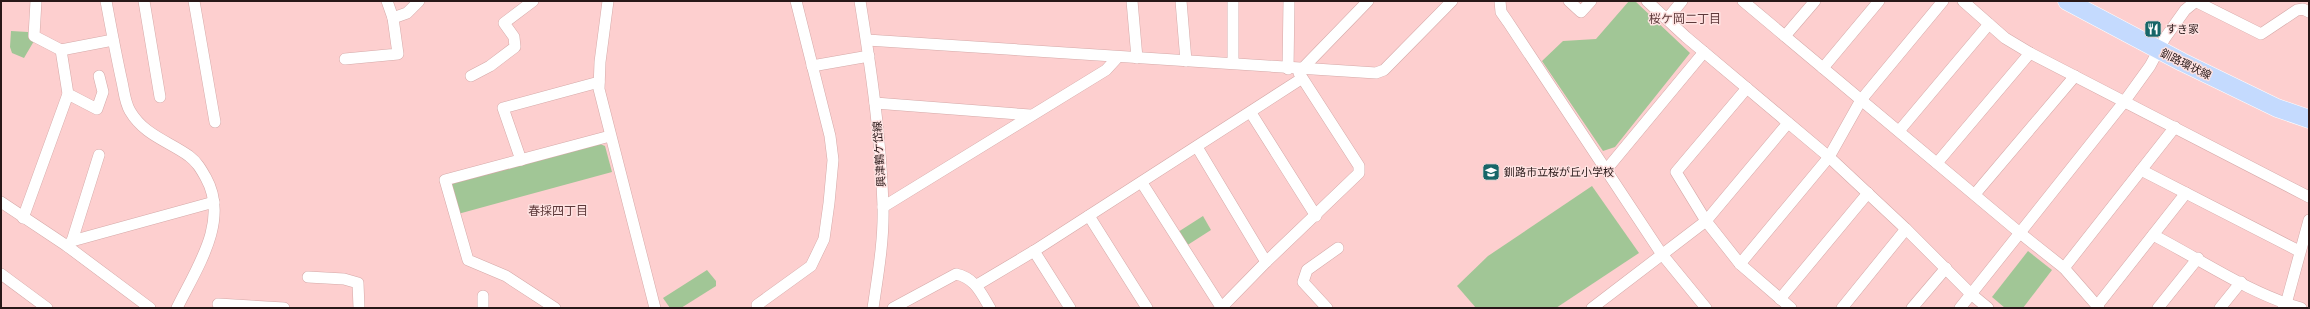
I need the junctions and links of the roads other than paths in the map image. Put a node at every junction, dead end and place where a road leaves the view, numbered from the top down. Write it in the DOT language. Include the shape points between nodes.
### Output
graph roads {
  1 [pos="36,1"];
  2 [pos="106,1"];
  3 [pos="144,1"];
  4 [pos="194,1"];
  5 [pos="387,1"];
  6 [pos="419,1"];
  7 [pos="533,1"];
  8 [pos="608,1"];
  9 [pos="796,1"];
  10 [pos="860,1"];
  11 [pos="1132,1"];
  12 [pos="1182,1"];
  13 [pos="1233,1"];
  14 [pos="1299,1"];
  15 [pos="1368,1"];
  16 [pos="1452,1"];
  17 [pos="1500,1"];
  18 [pos="1569,1"];
  19 [pos="1591,1"];
  20 [pos="1647,1"];
  21 [pos="1682,1"];
  22 [pos="1815,1"];
  23 [pos="1879,1"];
  24 [pos="1943,1"];
  25 [pos="1963,1"];
  26 [pos="2067,1"];
  27 [pos="2196,1"];
  28 [pos="1746,2"];
  29 [pos="1289,6"];
  30 [pos="2309,12"];
  31 [pos="393,18"];
  32 [pos="1667,19"];
  33 [pos="1989,24"];
  34 [pos="1785,36"];
  35 [pos="113,40"];
  36 [pos="867,40"];
  37 [pos="61,50"];
  38 [pos="2159,50"];
  39 [pos="1704,52"];
  40 [pos="2030,53"];
  41 [pos="868,56"];
  42 [pos="1117,58"];
  43 [pos="1137,58"];
  44 [pos="345,59"];
  45 [pos="1186,61"];
  46 [pos="1233,63"];
  47 [pos="812,66"];
  48 [pos="1823,68"];
  49 [pos="1297,72"];
  50 [pos="99,76"];
  51 [pos="471,76"];
  52 [pos="2075,76"];
  53 [pos="599,82"];
  54 [pos="1746,88"];
  55 [pos="68,94"];
  56 [pos="160,97"];
  57 [pos="1861,100"];
  58 [pos="2124,102"];
  59 [pos="876,103"];
  60 [pos="1251,113"];
  61 [pos="1030,115"];
  62 [pos="2309,119"];
  63 [pos="215,122"];
  64 [pos="1788,123"];
  65 [pos="2175,127"];
  66 [pos="1899,131"];
  67 [pos="610,136"];
  68 [pos="1197,147"];
  69 [pos="98,155"];
  70 [pos="1829,157"];
  71 [pos="521,160"];
  72 [pos="1937,163"];
  73 [pos="1606,170"];
  74 [pos="2141,170"];
  75 [pos="1142,183"];
  76 [pos="1868,193"];
  77 [pos="2186,193"];
  78 [pos="1975,194"];
  79 [pos="2309,197"];
  80 [pos="1,202"];
  81 [pos="214,202"];
  82 [pos="883,207"];
  83 [pos="1088,216"];
  84 [pos="1316,216"];
  85 [pos="23,218"];
  86 [pos="2309,220"];
  87 [pos="1706,221"];
  88 [pos="1906,229"];
  89 [pos="2020,233"];
  90 [pos="2153,235"];
  91 [pos="70,244"];
  92 [pos="1338,248"];
  93 [pos="1034,251"];
  94 [pos="2299,251"];
  95 [pos="1661,253"];
  96 [pos="2198,258"];
  97 [pos="1266,262"];
  98 [pos="1740,264"];
  99 [pos="1946,268"];
  100 [pos="2064,268"];
  101 [pos="1,274"];
  102 [pos="308,277"];
  103 [pos="2241,282"];
  104 [pos="977,285"];
  105 [pos="1971,294"];
  106 [pos="483,296"];
  107 [pos="1780,299"];
  108 [pos="218,304"];
  109 [pos="2284,306"];
  110 [pos="1704,307"];
  111 [pos="2098,307"];
  112 [pos="47,308"];
  113 [pos="150,308"];
  114 [pos="177,308"];
  115 [pos="284,308"];
  116 [pos="359,308"];
  117 [pos="482,308"];
  118 [pos="555,308"];
  119 [pos="655,308"];
  120 [pos="759,308"];
  121 [pos="873,308"];
  122 [pos="893,308"];
  123 [pos="990,308"];
  124 [pos="1070,308"];
  125 [pos="1147,308"];
  126 [pos="1221,308"];
  127 [pos="1327,308"];
  128 [pos="1592,308"];
  129 [pos="1791,308"];
  130 [pos="1842,308"];
  131 [pos="1912,308"];
  132 [pos="1960,308"];
  133 [pos="1988,308"];
  134 [pos="2158,308"];
  135 [pos="2220,308"];
  136 [pos="2301,308"];
  1 -- 37 [label="street" via="34,36"];
  2 -- 35 [label="street"];
  3 -- 56 [label="street"];
  4 -- 63 [label="street"];
  5 -- 31 [label="street"];
  6 -- 31 [label="street" via="407,13"];
  7 -- 51 [label="street" via="504,23 514,37 514,47 490,66"];
  8 -- 53 [label="street"];
  9 -- 47 [label="street"];
  10 -- 36 [label="street, 興津鶴ケ岱線"];
  11 -- 43 [label="street"];
  12 -- 45 [label="street"];
  13 -- 46 [label="street"];
  14 -- 29 [label="street"];
  15 -- 49 [label="street"];
  16 -- 49 [label="street" via="1384,70 1376,74"];
  17 -- 73 [label="street" via="1501,12"];
  18 -- 19 [label="street" via="1580,12"];
  20 -- 32 [label="street"];
  21 -- 32 [label="street"];
  22 -- 34 [label="street"];
  23 -- 48 [label="street"];
  24 -- 57 [label="street"];
  25 -- 33 [label="street"];
  26 -- 38 [label="main road, 釧路環状線"];
  27 -- 30 [label="street" via="2261,34 2297,10"];
  27 -- 38 [label="street" via="2185,10"];
  28 -- 34 [label="street"];
  29 -- 49 [label="street"];
  31 -- 44 [label="street" via="398,54"];
  32 -- 39 [label="street"];
  33 -- 40 [label="street" via="2005,38"];
  33 -- 66 [label="street"];
  34 -- 48 [label="street"];
  35 -- 37 [label="street"];
  35 -- 81 [label="street" via="129,110 145,130 189,156 200,167"];
  36 -- 41 [label="street, 興津鶴ケ岱線"];
  36 -- 42 [label="street"];
  37 -- 55 [label="street"];
  38 -- 58 [label="street"];
  38 -- 62 [label="main road, 釧路環状線" via="2276,108"];
  39 -- 54 [label="street"];
  39 -- 73 [label="street"];
  40 -- 52 [label="street"];
  40 -- 72 [label="street"];
  41 -- 47 [label="street"];
  41 -- 59 [label="street, 興津鶴ケ岱線"];
  42 -- 43 [label="street"];
  42 -- 61 [label="street" via="1106,70"];
  43 -- 45 [label="street"];
  45 -- 46 [label="street"];
  46 -- 49 [label="street"];
  47 -- 120 [label="street" via="827,120 833,160 824,238 811,266 757,306"];
  48 -- 57 [label="street"];
  49 -- 60 [label="street"];
  49 -- 84 [label="street" via="1359,166 1359,173"];
  50 -- 55 [label="street" via="104,92 97,108"];
  52 -- 58 [label="street"];
  52 -- 78 [label="street"];
  53 -- 67 [label="street"];
  53 -- 71 [label="street" via="503,108"];
  54 -- 64 [label="street"];
  54 -- 87 [label="street" via="1676,172"];
  55 -- 85 [label="street"];
  57 -- 66 [label="street"];
  57 -- 70 [label="street"];
  58 -- 65 [label="street"];
  58 -- 89 [label="street"];
  59 -- 61 [label="street"];
  59 -- 82 [label="street, 興津鶴ケ岱線"];
  60 -- 68 [label="street"];
  60 -- 84 [label="street"];
  61 -- 82 [label="street"];
  64 -- 70 [label="street"];
  64 -- 87 [label="street"];
  65 -- 74 [label="street"];
  65 -- 79 [label="street"];
  66 -- 72 [label="street"];
  67 -- 71 [label="street"];
  67 -- 119 [label="street"];
  68 -- 75 [label="street"];
  68 -- 97 [label="street"];
  69 -- 91 [label="street"];
  70 -- 76 [label="street"];
  70 -- 98 [label="street"];
  71 -- 118 [label="street" via="445,180 468,260 506,276"];
  72 -- 78 [label="street"];
  73 -- 95 [label="street"];
  74 -- 77 [label="street"];
  74 -- 100 [label="street"];
  75 -- 83 [label="street"];
  75 -- 126 [label="street"];
  76 -- 88 [label="street"];
  76 -- 107 [label="street"];
  77 -- 90 [label="street"];
  77 -- 94 [label="street"];
  78 -- 89 [label="street"];
  80 -- 85 [label="street"];
  81 -- 91 [label="street"];
  81 -- 114 [label="street" via="215,214 210,239"];
  82 -- 121 [label="street, 興津鶴ケ岱線" via="879,273"];
  83 -- 93 [label="street"];
  83 -- 125 [label="street"];
  84 -- 97 [label="street"];
  85 -- 91 [label="street"];
  86 -- 94 [label="street"];
  87 -- 95 [label="street"];
  87 -- 98 [label="street"];
  88 -- 99 [label="street"];
  88 -- 130 [label="street"];
  89 -- 100 [label="street"];
  89 -- 105 [label="street"];
  90 -- 96 [label="street"];
  90 -- 111 [label="street"];
  91 -- 113 [label="street"];
  92 -- 127 [label="street" via="1307,270 1303,282"];
  93 -- 104 [label="street"];
  93 -- 124 [label="street"];
  94 -- 109 [label="street"];
  95 -- 110 [label="street"];
  95 -- 128 [label="street"];
  96 -- 103 [label="street"];
  96 -- 134 [label="street"];
  97 -- 126 [label="street"];
  98 -- 107 [label="street"];
  99 -- 105 [label="street"];
  99 -- 131 [label="street"];
  100 -- 111 [label="street"];
  101 -- 112 [label="street"];
  102 -- 116 [label="street" via="344,279 358,283"];
  103 -- 109 [label="street"];
  103 -- 135 [label="street"];
  104 -- 122 [label="street" via="967,276 956,274"];
  104 -- 123 [label="street"];
  105 -- 132 [label="street"];
  105 -- 133 [label="street"];
  106 -- 117 [label="street"];
  107 -- 129 [label="street"];
  108 -- 115 [label="street"];
  109 -- 136 [label="street"];
}
